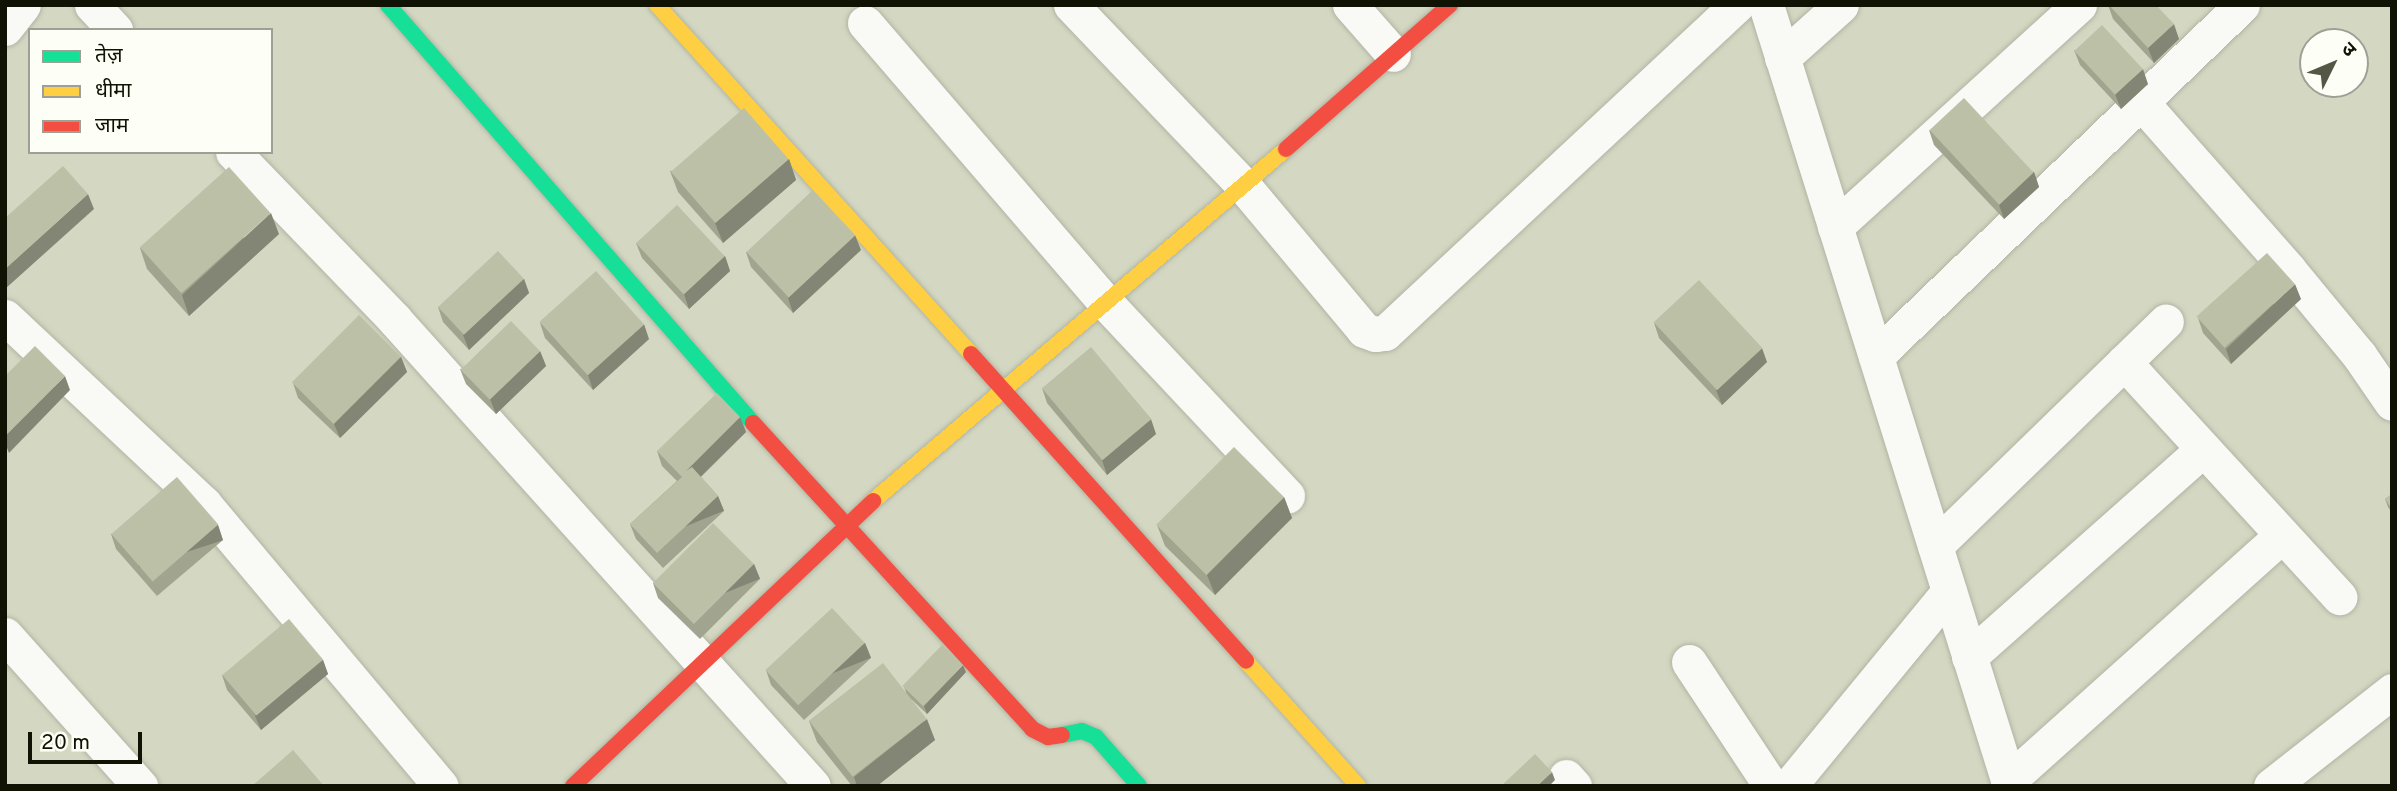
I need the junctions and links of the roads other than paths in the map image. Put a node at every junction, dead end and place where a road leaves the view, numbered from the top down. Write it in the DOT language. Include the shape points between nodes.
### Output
graph roads {
  1 [pos="23,5"];
  2 [pos="92,5"];
  3 [pos="388,5"];
  4 [pos="657,5"];
  5 [pos="1071,5"];
  6 [pos="1350,5"];
  7 [pos="1450,5"];
  8 [pos="1737,5"];
  9 [pos="1766,5"];
  10 [pos="1841,5"];
  11 [pos="2079,5"];
  12 [pos="2242,5"];
  13 [pos="864,23"];
  14 [pos="5,28"];
  15 [pos="113,28"];
  16 [pos="1394,54"];
  17 [pos="1782,58"];
  18 [pos="2141,102"];
  19 [pos="235,154"];
  20 [pos="1242,184"];
  21 [pos="1835,227"];
  22 [pos="1107,304"];
  23 [pos="5,317"];
  24 [pos="2166,321"];
  25 [pos="1876,356"];
  26 [pos="2124,362"];
  27 [pos="1004,387"];
  28 [pos="2392,403"];
  29 [pos="2203,449"];
  30 [pos="1287,496"];
  31 [pos="843,526"];
  32 [pos="2283,535"];
  33 [pos="1935,546"];
  34 [pos="1949,591"];
  35 [pos="2339,597"];
  36 [pos="5,635"];
  37 [pos="1969,657"];
  38 [pos="700,661"];
  39 [pos="1689,662"];
  40 [pos="2392,691"];
  41 [pos="2009,783"];
  42 [pos="140,786"];
  43 [pos="441,786"];
  44 [pos="573,786"];
  45 [pos="813,786"];
  46 [pos="1139,786"];
  47 [pos="1359,786"];
  48 [pos="1771,786"];
  49 [pos="1789,786"];
  50 [pos="2271,786"];
  1 -- 14 [label="street"];
  2 -- 15 [label="street"];
  3 -- 31 [label="street"];
  4 -- 27 [label="street"];
  5 -- 20 [label="street"];
  6 -- 16 [label="street"];
  7 -- 16 [label="street"];
  8 -- 20 [label="street" via="1385,333 1364,330"];
  9 -- 17 [label="street"];
  10 -- 17 [label="street"];
  11 -- 21 [label="street"];
  12 -- 18 [label="street"];
  13 -- 22 [label="street"];
  16 -- 20 [label="street"];
  17 -- 21 [label="street"];
  18 -- 25 [label="street"];
  18 -- 28 [label="street" via="2306,290"];
  19 -- 38 [label="street" via="394,319"];
  20 -- 22 [label="street"];
  21 -- 25 [label="street"];
  22 -- 27 [label="street"];
  22 -- 30 [label="street"];
  23 -- 43 [label="street" via="204,503"];
  24 -- 26 [label="street"];
  25 -- 33 [label="street"];
  26 -- 29 [label="street"];
  26 -- 33 [label="street"];
  27 -- 31 [label="street"];
  27 -- 47 [label="street"];
  29 -- 32 [label="street"];
  29 -- 37 [label="street"];
  31 -- 38 [label="street"];
  31 -- 46 [label="street" via="1031,729 1048,737 1082,731 1096,737"];
  32 -- 35 [label="street"];
  32 -- 41 [label="street"];
  33 -- 34 [label="street"];
  34 -- 37 [label="street"];
  34 -- 49 [label="street"];
  36 -- 42 [label="street"];
  37 -- 41 [label="street"];
  38 -- 44 [label="street"];
  38 -- 45 [label="street"];
  39 -- 48 [label="street"];
  40 -- 50 [label="street"];
}
